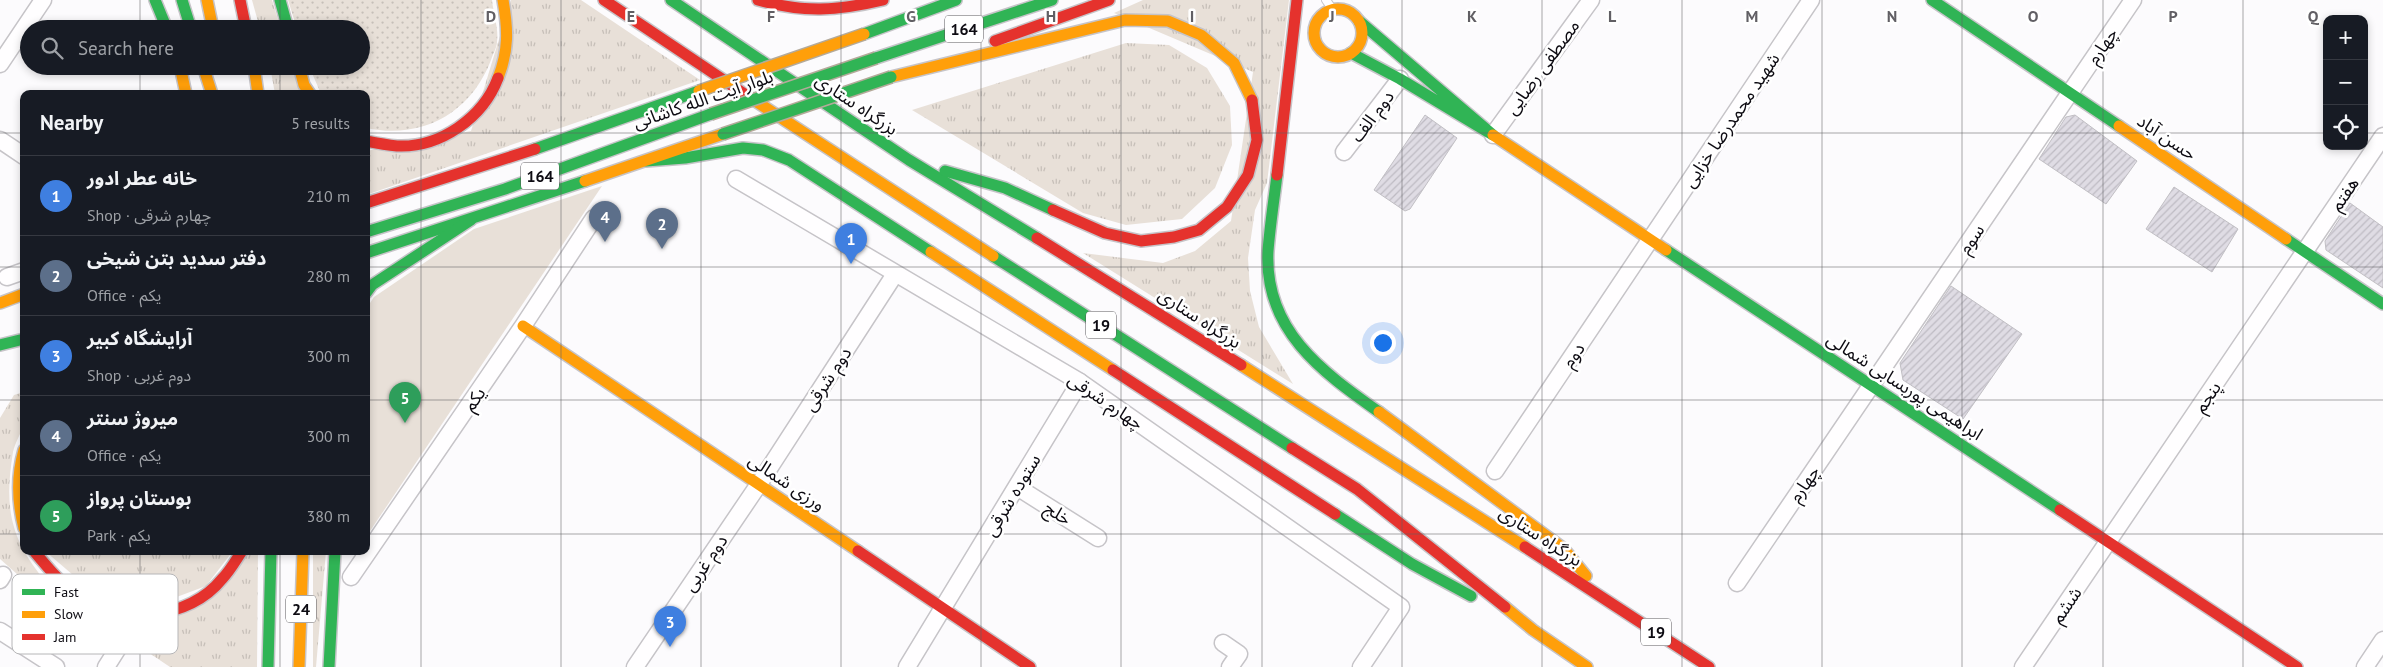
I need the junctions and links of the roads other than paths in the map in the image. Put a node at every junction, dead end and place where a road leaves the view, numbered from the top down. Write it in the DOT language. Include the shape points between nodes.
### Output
graph roads {
  1 [pos="42,0"];
  2 [pos="155,0"];
  3 [pos="182,0"];
  4 [pos="207,0"];
  5 [pos="240,0"];
  6 [pos="280,0"];
  7 [pos="503,0"];
  8 [pos="604,0"];
  9 [pos="671,0"];
  10 [pos="758,0"];
  11 [pos="883,0"];
  12 [pos="956,0"];
  13 [pos="1052,0"];
  14 [pos="1109,0"];
  15 [pos="1297,0"];
  16 [pos="1326,0"];
  17 [pos="1592,0"];
  18 [pos="1811,0"];
  19 [pos="1932,0"];
  20 [pos="2133,0"];
  21 [pos="1333,10"];
  22 [pos="29,20"];
  23 [pos="163,20"];
  24 [pos="189,20"];
  25 [pos="211,20"];
  26 [pos="244,20"];
  27 [pos="286,20"];
  28 [pos="1359,22"];
  29 [pos="20,34"];
  30 [pos="1351,53"];
  31 [pos="0,64"];
  32 [pos="182,75"];
  33 [pos="206,75"];
  34 [pos="255,75"];
  35 [pos="301,75"];
  36 [pos="891,77"];
  37 [pos="1400,79"];
  38 [pos="185,90"];
  39 [pos="211,90"];
  40 [pos="257,90"];
  41 [pos="307,90"];
  42 [pos="2070,93"];
  43 [pos="1493,135"];
  44 [pos="2383,136"];
  45 [pos="0,140"];
  46 [pos="370,142"];
  47 [pos="1344,152"];
  48 [pos="20,153"];
  49 [pos="909,160"];
  50 [pos="646,161"];
  51 [pos="736,179"];
  52 [pos="370,202"];
  53 [pos="594,218"];
  54 [pos="471,220"];
  55 [pos="370,231"];
  56 [pos="1651,240"];
  57 [pos="370,252"];
  58 [pos="2305,252"];
  59 [pos="20,272"];
  60 [pos="895,274"];
  61 [pos="7,277"];
  62 [pos="370,288"];
  63 [pos="20,296"];
  64 [pos="0,303"];
  65 [pos="2383,304"];
  66 [pos="16,309"];
  67 [pos="0,312"];
  68 [pos="523,326"];
  69 [pos="20,340"];
  70 [pos="0,345"];
  71 [pos="1080,382"];
  72 [pos="1871,385"];
  73 [pos="20,467"];
  74 [pos="1496,471"];
  75 [pos="759,484"];
  76 [pos="1017,487"];
  77 [pos="20,506"];
  78 [pos="1098,538"];
  79 [pos="2108,542"];
  80 [pos="370,549"];
  81 [pos="37,555"];
  82 [pos="240,555"];
  83 [pos="271,555"];
  84 [pos="303,555"];
  85 [pos="335,555"];
  86 [pos="366,555"];
  87 [pos="52,574"];
  88 [pos="351,577"];
  89 [pos="1737,583"];
  90 [pos="1602,596"];
  91 [pos="178,609"];
  92 [pos="944,609"];
  93 [pos="1533,630"];
  94 [pos="0,631"];
  95 [pos="12,639"];
  96 [pos="2383,640"];
  97 [pos="1224,643"];
  98 [pos="36,654"];
  99 [pos="114,654"];
  100 [pos="268,666"];
  101 [pos="56,667"];
  102 [pos="106,667"];
  103 [pos="299,667"];
  104 [pos="329,667"];
  105 [pos="635,667"];
  106 [pos="907,667"];
  107 [pos="1030,667"];
  108 [pos="1230,667"];
  109 [pos="1361,667"];
  110 [pos="1587,667"];
  111 [pos="1709,667"];
  112 [pos="2023,667"];
  113 [pos="2297,667"];
  114 [pos="2365,667"];
  1 -- 22 [label="street"];
  2 -- 23 [label="main road"];
  3 -- 24 [label="main road"];
  4 -- 25 [label="main road"];
  5 -- 26 [label="main road"];
  6 -- 27 [label="main road"];
  7 -- 46 [label="main road" via="508,43 504,66 479,110 461,128 444,138 400,147"];
  8 -- 93 [label="main road, 19" via="838,156 1357,489"];
  9 -- 49 [label="main road, بزرگراه ستاری / 19"];
  10 -- 11 [label="main road" via="785,8 833,11"];
  12 -- 52 [label="main road, بلوار آیت الله کاشانی / 164, bridge" via="504,160"];
  13 -- 55 [label="main road, بلوار آیت الله کاشانی / 164, bridge" via="711,114 505,189"];
  14 -- 36 [label="main road"];
  15 -- 90 [label="main road" via="1268,252 1271,287 1282,320 1307,356 1342,386 1564,549"];
  16 -- 21 [label="lane"];
  17 -- 43 [label="street, مصطفی رضایی"];
  18 -- 56 [label="street, شهید محمدرضا خزایی"];
  19 -- 42 [label="main road, حسن آباد"];
  20 -- 42 [label="street, چهارم"];
  21 -- 28 [label="main road" via="1348,11"];
  21 -- 30 [label="main road" via="1326,12 1316,24 1315,39 1329,55 1337,57"];
  28 -- 30 [label="main road" via="1360,42"];
  28 -- 43 [label="main road, ابراهیمی پوربسابی شمالی"];
  29 -- 31 [label="street"];
  30 -- 37 [label="main road, ابراهیمی پوربسابی شمالی"];
  32 -- 38 [label="main road"];
  33 -- 39 [label="main road"];
  34 -- 40 [label="main road"];
  35 -- 41 [label="main road"];
  36 -- 49 [label="main road" via="1125,20 1168,21 1201,35 1234,63 1254,103 1257,140 1248,175 1226,207 1200,230 1174,237 1142,241 1105,233 1005,188"];
  36 -- 50 [label="main road, bridge"];
  37 -- 43 [label="main road, ابراهیمی پوربسابی شمالی"];
  37 -- 47 [label="street, دوم الف"];
  42 -- 58 [label="main road, حسن آباد"];
  42 -- 72 [label="street, سوم"];
  43 -- 56 [label="main road, ابراهیمی پوربسابی شمالی"];
  44 -- 58 [label="street, هفتم"];
  45 -- 48 [label="street"];
  49 -- 90 [label="main road, بزرگراه ستاری / 19" via="1142,302"];
  50 -- 54 [label="main road"];
  50 -- 93 [label="main road" via="740,147 766,150 788,160 1412,564"];
  51 -- 60 [label="street, چهارم شرقی"];
  53 -- 68 [label="street, یکم"];
  54 -- 57 [label="main road"];
  54 -- 62 [label="main road"];
  56 -- 72 [label="main road, ابراهیمی پوربسابی شمالی"];
  56 -- 74 [label="street, دوم"];
  58 -- 65 [label="main road, حسن آباد"];
  58 -- 79 [label="street, پنجم"];
  59 -- 61 [label="street"];
  60 -- 71 [label="street, چهارم شرقی"];
  60 -- 75 [label="street, دوم شرقی"];
  63 -- 64 [label="main road"];
  66 -- 67 [label="main road"];
  68 -- 75 [label="main road, ورزی شمالی"];
  68 -- 80 [label="street, یکم"];
  69 -- 70 [label="main road"];
  71 -- 76 [label="street, ستوده شرقی"];
  71 -- 109 [label="street, چهارم شرقی" via="1401,608"];
  72 -- 79 [label="main road, ابراهیمی پوربسابی شمالی"];
  72 -- 89 [label="street, چهارم"];
  73 -- 77 [label="main road"];
  75 -- 92 [label="main road, ورزی شمالی"];
  75 -- 105 [label="street, دوم غربی"];
  76 -- 78 [label="street, خلج"];
  76 -- 92 [label="street, ستوده شرقی"];
  79 -- 112 [label="street, ششم"];
  79 -- 113 [label="main road, ابراهیمی پوربسابی شمالی"];
  81 -- 87 [label="main road"];
  82 -- 91 [label="main road" via="227,576 204,596"];
  83 -- 100 [label="main road, 24"];
  84 -- 103 [label="main road, 24"];
  85 -- 104 [label="main road"];
  86 -- 88 [label="street, یکم"];
  90 -- 111 [label="main road, بزرگراه ستاری / 19"];
  92 -- 106 [label="street, ستوده شرقی"];
  92 -- 107 [label="main road, ورزی شمالی"];
  93 -- 110 [label="main road, 19"];
  94 -- 95 [label="street"];
  96 -- 114 [label="street"];
  97 -- 108 [label="street" via="1239,654"];
  98 -- 101 [label="street"];
  99 -- 102 [label="street"];
}
